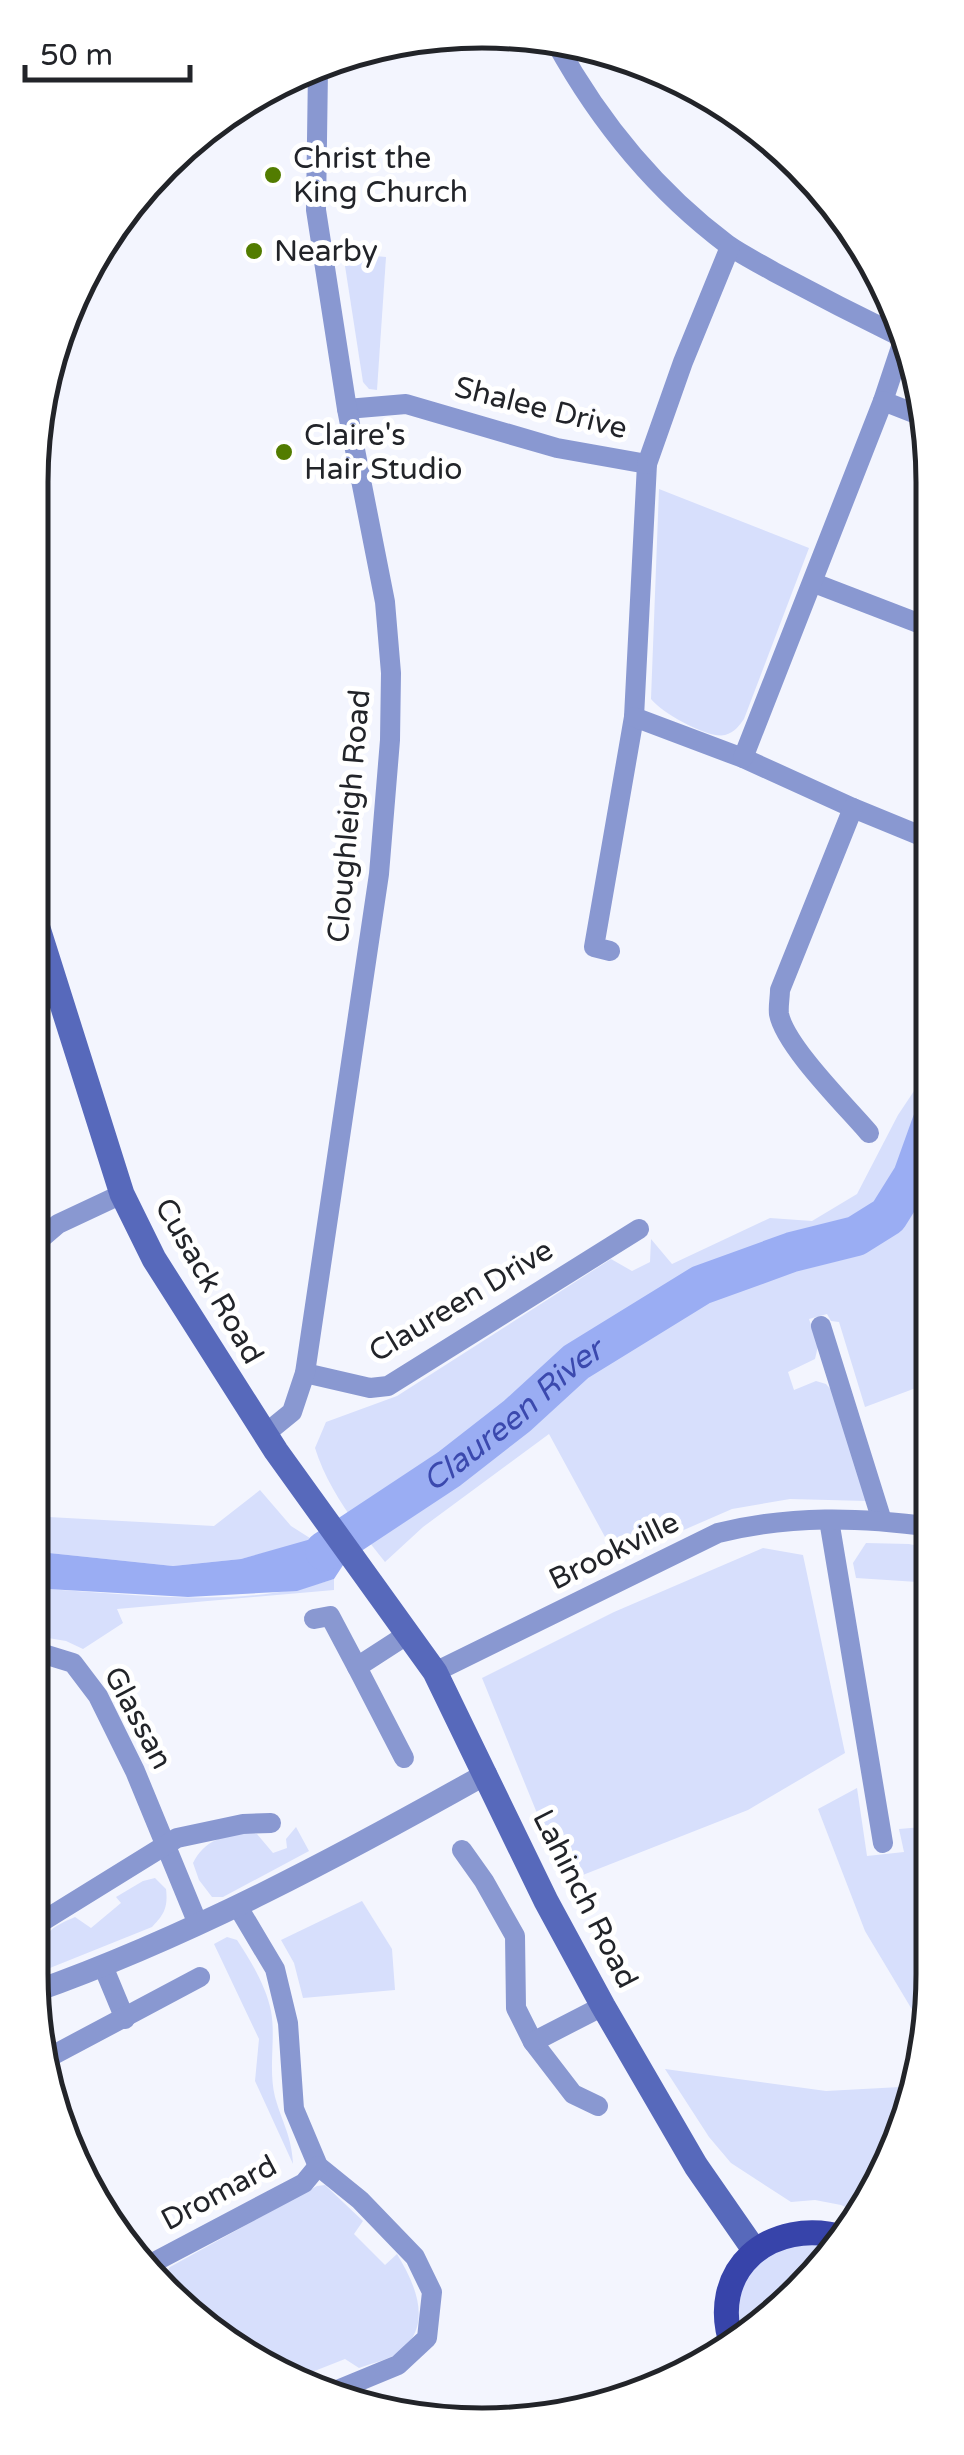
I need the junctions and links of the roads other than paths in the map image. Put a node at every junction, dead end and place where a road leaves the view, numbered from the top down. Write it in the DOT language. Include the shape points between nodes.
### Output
graph roads {
  1 [pos="564,56"];
  2 [pos="318,80"];
  3 [pos="730,247"];
  4 [pos="887,327"];
  5 [pos="898,357"];
  6 [pos="883,401"];
  7 [pos="348,410"];
  8 [pos="911,412"];
  9 [pos="647,464"];
  10 [pos="814,583"];
  11 [pos="916,623"];
  12 [pos="634,717"];
  13 [pos="744,758"];
  14 [pos="853,808"];
  15 [pos="916,834"];
  16 [pos="610,950"];
  17 [pos="48,960"];
  18 [pos="870,1133"];
  19 [pos="122,1194"];
  20 [pos="639,1229"];
  21 [pos="48,1233"];
  22 [pos="821,1326"];
  23 [pos="306,1373"];
  24 [pos="264,1434"];
  25 [pos="829,1520"];
  26 [pos="882,1520"];
  27 [pos="916,1525"];
  28 [pos="364,1572"];
  29 [pos="314,1619"];
  30 [pos="408,1634"];
  31 [pos="48,1655"];
  32 [pos="357,1667"];
  33 [pos="435,1672"];
  34 [pos="404,1758"];
  35 [pos="486,1774"];
  36 [pos="272,1823"];
  37 [pos="882,1842"];
  38 [pos="166,1844"];
  39 [pos="462,1850"];
  40 [pos="238,1907"];
  41 [pos="48,1918"];
  42 [pos="198,1924"];
  43 [pos="103,1966"];
  44 [pos="200,1977"];
  45 [pos="48,1986"];
  46 [pos="603,2006"];
  47 [pos="126,2020"];
  48 [pos="533,2042"];
  49 [pos="55,2054"];
  50 [pos="598,2106"];
  51 [pos="318,2166"];
  52 [pos="830,2234"];
  53 [pos="754,2252"];
  54 [pos="158,2262"];
  55 [pos="728,2330"];
  56 [pos="348,2386"];
  1 -- 3 [label="street" via="626,148"];
  2 -- 7 [label="street, Cloughleigh Road" via="316,210"];
  3 -- 4 [label="street"];
  3 -- 9 [label="street"];
  5 -- 6 [label="street"];
  6 -- 8 [label="street"];
  6 -- 10 [label="street"];
  7 -- 9 [label="street, Shalee Drive" via="406,404 557,448"];
  7 -- 23 [label="street, Cloughleigh Road" via="385,602 390,740 379,874"];
  9 -- 12 [label="street, Shalee Drive"];
  10 -- 11 [label="street"];
  10 -- 13 [label="street"];
  12 -- 13 [label="street"];
  12 -- 16 [label="street, Shalee Drive" via="594,947"];
  13 -- 14 [label="street"];
  14 -- 15 [label="street"];
  14 -- 18 [label="street" via="780,990 779,1014 820,1078"];
  17 -- 19 [label="main road, Cusack Road"];
  19 -- 21 [label="street"];
  19 -- 24 [label="main road, Cusack Road" via="188,1317"];
  20 -- 23 [label="street, Claureen Drive" via="388,1386"];
  22 -- 26 [label="street"];
  23 -- 24 [label="street, Cloughleigh Road" via="292,1412"];
  24 -- 28 [label="main road, Cusack Road"];
  25 -- 26 [label="street, Brookville"];
  25 -- 33 [label="street, Brookville" via="769,1520 718,1532"];
  25 -- 37 [label="street"];
  26 -- 27 [label="street, Brookville"];
  28 -- 30 [label="main road, Lahinch Road"];
  29 -- 32 [label="street" via="330,1616"];
  30 -- 32 [label="street"];
  30 -- 33 [label="main road, Lahinch Road"];
  31 -- 38 [label="street, Glassan" via="74,1663 98,1696"];
  32 -- 34 [label="street"];
  33 -- 35 [label="main road, Lahinch Road"];
  35 -- 40 [label="street"];
  35 -- 46 [label="main road, Lahinch Road"];
  36 -- 38 [label="street"];
  38 -- 41 [label="street"];
  38 -- 42 [label="street, Glassan"];
  39 -- 48 [label="street" via="515,1936 516,2008"];
  40 -- 42 [label="street"];
  40 -- 51 [label="street, Dromard" via="275,1969 288,2022 294,2109"];
  42 -- 43 [label="street"];
  43 -- 45 [label="street"];
  43 -- 47 [label="street"];
  44 -- 47 [label="street"];
  46 -- 48 [label="street"];
  46 -- 53 [label="main road, Lahinch Road"];
  47 -- 49 [label="street"];
  48 -- 50 [label="street" via="573,2094"];
  51 -- 54 [label="street, Dromard" via="304,2183"];
  51 -- 56 [label="street, Dromard" via="415,2257 432,2292 427,2338 398,2365"];
  52 -- 53 [label="main road" via="800,2231"];
  53 -- 55 [label="main road" via="728,2295"];
}
